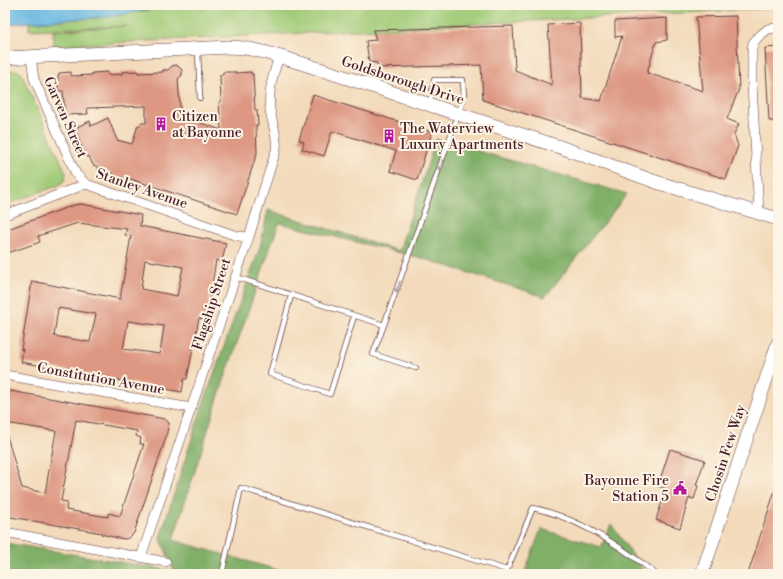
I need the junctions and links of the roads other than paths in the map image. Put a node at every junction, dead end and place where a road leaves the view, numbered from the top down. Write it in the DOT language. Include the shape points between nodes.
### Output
graph roads {
  1 [pos="778,28"];
  2 [pos="198,48"];
  3 [pos="31,56"];
  4 [pos="279,57"];
  5 [pos="5,58"];
  6 [pos="200,98"];
  7 [pos="429,105"];
  8 [pos="458,115"];
  9 [pos="86,184"];
  10 [pos="759,213"];
  11 [pos="5,215"];
  12 [pos="778,219"];
  13 [pos="249,237"];
  14 [pos="235,277"];
  15 [pos="292,296"];
  16 [pos="354,316"];
  17 [pos="384,325"];
  18 [pos="778,343"];
  19 [pos="416,368"];
  20 [pos="5,376"];
  21 [pos="191,408"];
  22 [pos="5,532"];
  23 [pos="141,557"];
  24 [pos="166,562"];
  25 [pos="222,574"];
  26 [pos="656,574"];
  27 [pos="702,574"];
  1 -- 10 [label="street" via="768,29 758,37 753,43 752,50"];
  2 -- 3 [label="street, Goldsborough Drive"];
  2 -- 4 [label="street, Goldsborough Drive" via="237,48"];
  2 -- 6 [label="lane"];
  3 -- 5 [label="street, Goldsborough Drive"];
  3 -- 9 [label="street, Garven Street" via="34,79 76,174"];
  4 -- 7 [label="street, Goldsborough Drive"];
  4 -- 13 [label="street, Flagship Street" via="270,96 276,150"];
  7 -- 8 [label="street, Goldsborough Drive"];
  7 -- 8 [label="lane" via="434,80 463,80 464,98"];
  8 -- 10 [label="street, Goldsborough Drive" via="563,148 656,182"];
  8 -- 17 [label="lane, one-way"];
  9 -- 11 [label="street, Stanley Avenue"];
  9 -- 13 [label="street, Stanley Avenue" via="237,236"];
  10 -- 12 [label="street, Goldsborough Drive"];
  13 -- 14 [label="street, Flagship Street"];
  14 -- 15 [label="lane"];
  14 -- 21 [label="street, Flagship Street"];
  15 -- 16 [label="lane"];
  15 -- 16 [label="lane" via="270,374 330,394"];
  16 -- 17 [label="lane"];
  17 -- 19 [label="lane" via="373,354"];
  18 -- 27 [label="street, Chosin Few Way"];
  20 -- 21 [label="street, Constitution Avenue"];
  21 -- 23 [label="street, Flagship Street"];
  22 -- 23 [label="street"];
  23 -- 24 [label="street"];
  25 -- 26 [label="lane" via="241,488 507,570 533,508 544,510 586,528 630,554"];
}
